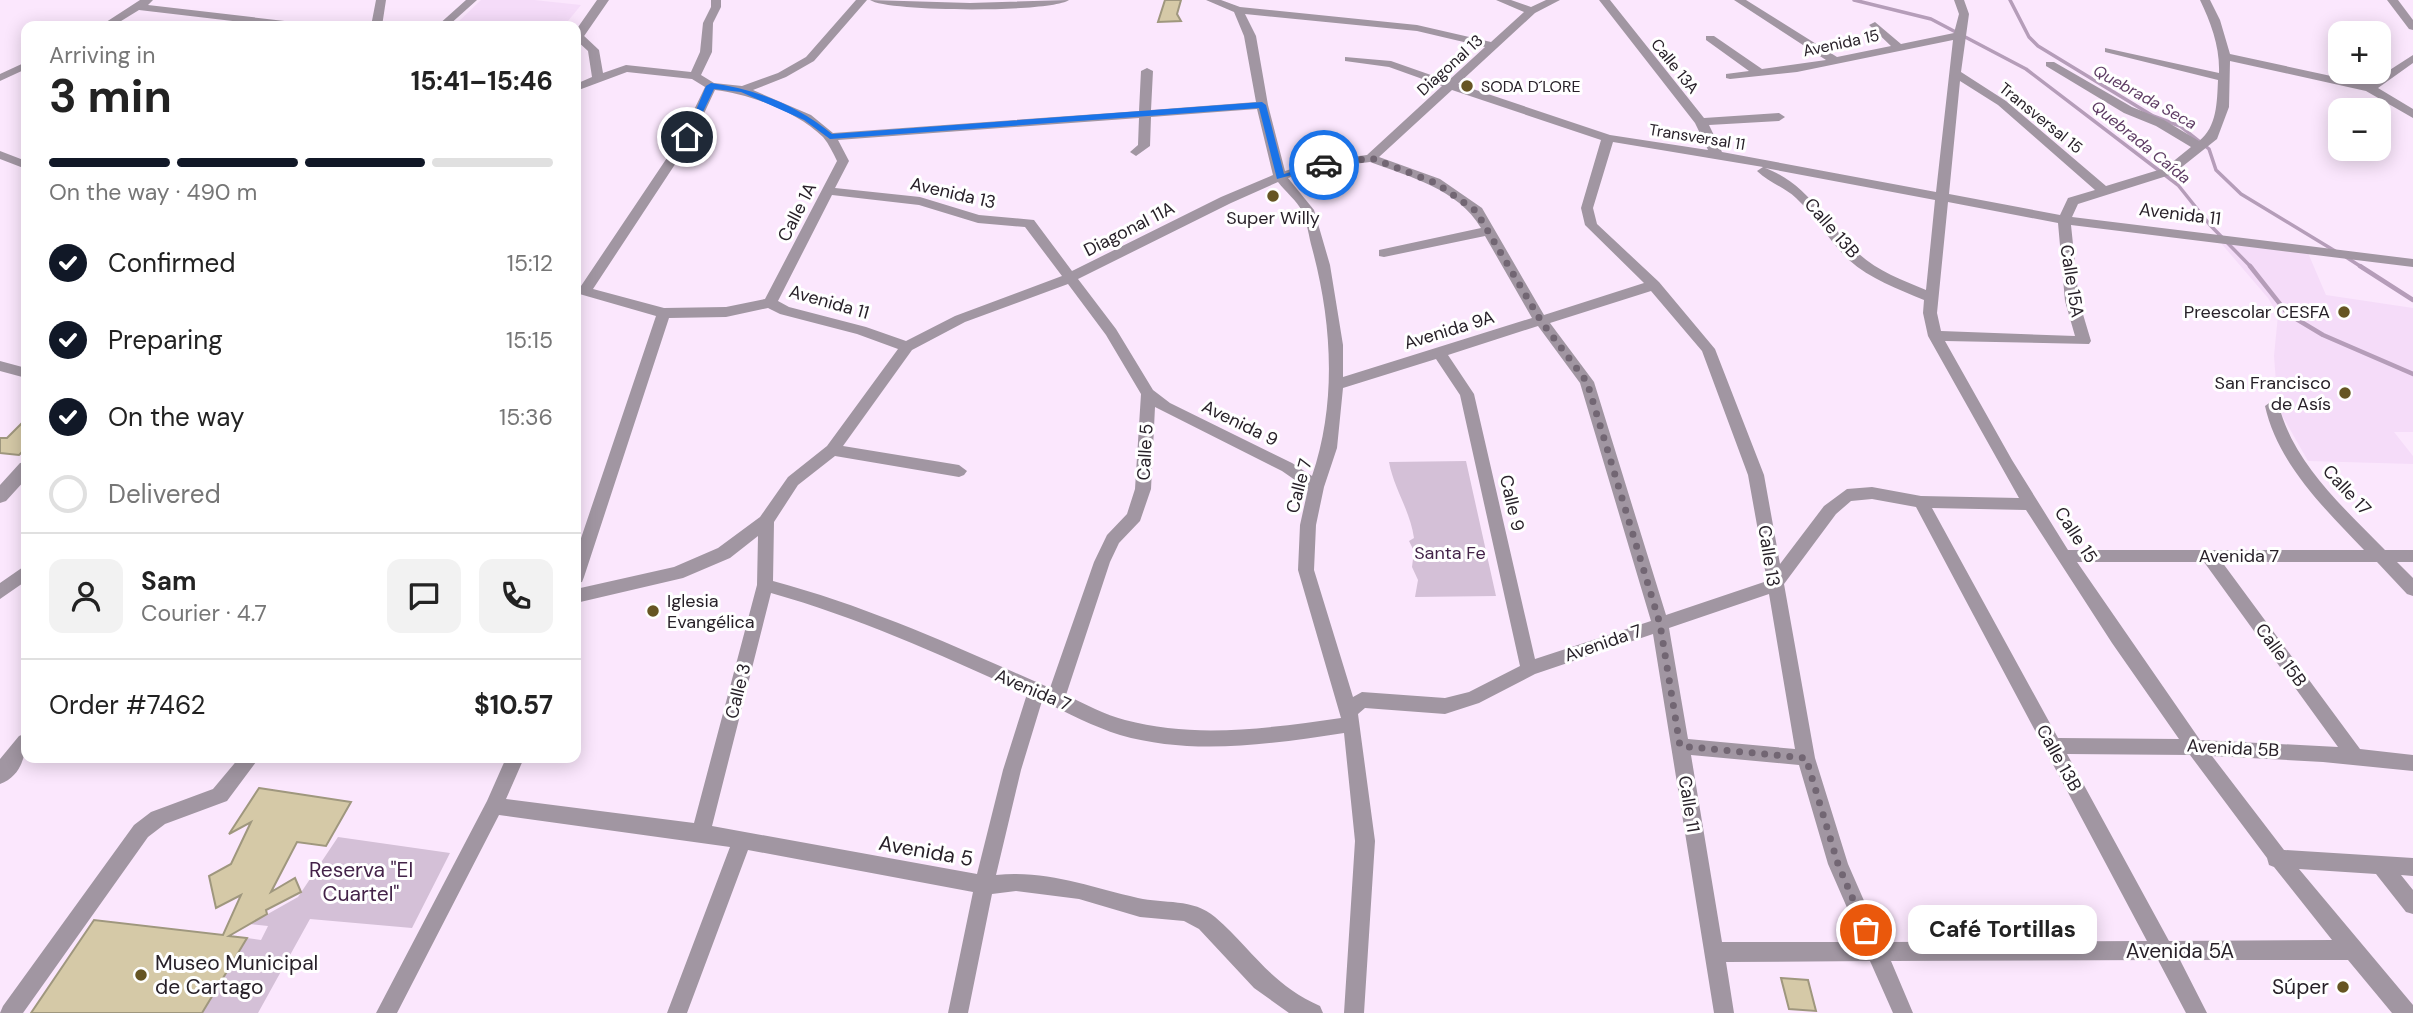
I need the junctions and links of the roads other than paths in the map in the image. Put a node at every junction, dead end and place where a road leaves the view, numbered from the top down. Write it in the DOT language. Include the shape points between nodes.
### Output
graph roads {
  1 [pos="381,0"];
  2 [pos="472,0"];
  3 [pos="603,0"];
  4 [pos="716,0"];
  5 [pos="862,0"];
  6 [pos="875,0"];
  7 [pos="1064,0"];
  8 [pos="1210,0"];
  9 [pos="1501,0"];
  10 [pos="1555,0"];
  11 [pos="1604,0"];
  12 [pos="1739,0"];
  13 [pos="1959,0"];
  14 [pos="2205,0"];
  15 [pos="2392,0"];
  16 [pos="144,4"];
  17 [pos="1238,10"];
  18 [pos="1531,11"];
  19 [pos="115,21"];
  20 [pos="243,21"];
  21 [pos="378,21"];
  22 [pos="448,21"];
  23 [pos="1875,25"];
  24 [pos="2413,27"];
  25 [pos="581,32"];
  26 [pos="1959,35"];
  27 [pos="1710,38"];
  28 [pos="581,41"];
  29 [pos="1495,46"];
  30 [pos="1898,47"];
  31 [pos="2109,50"];
  32 [pos="2225,57"];
  33 [pos="2413,58"];
  34 [pos="1349,59"];
  35 [pos="1833,59"];
  36 [pos="2050,64"];
  37 [pos="21,67"];
  38 [pos="1147,71"];
  39 [pos="1758,72"];
  40 [pos="1957,74"];
  41 [pos="3,76"];
  42 [pos="695,76"];
  43 [pos="1730,76"];
  44 [pos="598,77"];
  45 [pos="2222,77"];
  46 [pos="21,78"];
  47 [pos="1451,85"];
  48 [pos="581,86"];
  49 [pos="711,86"];
  50 [pos="2371,88"];
  51 [pos="743,90"];
  52 [pos="1262,105"];
  53 [pos="1144,114"];
  54 [pos="2413,114"];
  55 [pos="1779,117"];
  56 [pos="1700,122"];
  57 [pos="830,137"];
  58 [pos="1608,138"];
  59 [pos="2199,147"];
  60 [pos="1136,152"];
  61 [pos="0,155"];
  62 [pos="1717,155"];
  63 [pos="1371,158"];
  64 [pos="1732,158"];
  65 [pos="21,163"];
  66 [pos="1280,177"];
  67 [pos="2103,190"];
  68 [pos="828,191"];
  69 [pos="1943,198"];
  70 [pos="2064,220"];
  71 [pos="1488,231"];
  72 [pos="1384,253"];
  73 [pos="2413,263"];
  74 [pos="1068,279"];
  75 [pos="1654,285"];
  76 [pos="581,289"];
  77 [pos="1932,298"];
  78 [pos="770,303"];
  79 [pos="664,313"];
  80 [pos="1541,321"];
  81 [pos="1935,336"];
  82 [pos="2084,341"];
  83 [pos="907,347"];
  84 [pos="1440,354"];
  85 [pos="0,366"];
  86 [pos="21,372"];
  87 [pos="1336,385"];
  88 [pos="1148,394"];
  89 [pos="2272,406"];
  90 [pos="832,450"];
  91 [pos="959,471"];
  92 [pos="21,473"];
  93 [pos="1316,487"];
  94 [pos="0,496"];
  95 [pos="1921,502"];
  96 [pos="2031,504"];
  97 [pos="766,521"];
  98 [pos="2064,556"];
  99 [pos="2208,556"];
  100 [pos="2413,556"];
  101 [pos="2384,558"];
  102 [pos="581,562"];
  103 [pos="21,576"];
  104 [pos="765,585"];
  105 [pos="1773,586"];
  106 [pos="2413,589"];
  107 [pos="0,592"];
  108 [pos="581,595"];
  109 [pos="1660,624"];
  110 [pos="1529,669"];
  111 [pos="1037,691"];
  112 [pos="1055,700"];
  113 [pos="1350,718"];
  114 [pos="1680,746"];
  115 [pos="2052,746"];
  116 [pos="2192,746"];
  117 [pos="21,748"];
  118 [pos="2354,755"];
  119 [pos="1806,758"];
  120 [pos="246,763"];
  121 [pos="513,763"];
  122 [pos="2413,763"];
  123 [pos="0,775"];
  124 [pos="494,806"];
  125 [pos="701,833"];
  126 [pos="742,841"];
  127 [pos="2276,859"];
  128 [pos="2381,865"];
  129 [pos="2413,867"];
  130 [pos="985,885"];
  131 [pos="2413,905"];
  132 [pos="2165,950"];
  133 [pos="2351,950"];
  134 [pos="1714,952"];
  135 [pos="1875,952"];
  136 [pos="10,1013"];
  137 [pos="386,1013"];
  138 [pos="677,1013"];
  139 [pos="958,1013"];
  140 [pos="1313,1013"];
  141 [pos="1354,1013"];
  142 [pos="1724,1013"];
  143 [pos="1903,1013"];
  144 [pos="2197,1013"];
  145 [pos="2406,1013"];
  1 -- 21 [label="street"];
  2 -- 22 [label="street"];
  3 -- 25 [label="street"];
  4 -- 42 [label="street" via="708,23 706,52"];
  5 -- 51 [label="street" via="810,59"];
  6 -- 7 [label="street" via="945,8"];
  8 -- 17 [label="street"];
  9 -- 18 [label="street"];
  10 -- 18 [label="street, Diagonal 13"];
  11 -- 56 [label="street, Calle 13A"];
  12 -- 35 [label="street"];
  13 -- 26 [label="street, Calle 15" via="1964,14"];
  14 -- 32 [label="street" via="2216,20"];
  15 -- 24 [label="street"];
  16 -- 19 [label="street"];
  16 -- 20 [label="street"];
  17 -- 29 [label="street" via="1417,28"];
  17 -- 52 [label="street, Calle 7" via="1250,36"];
  18 -- 29 [label="street, Diagonal 13"];
  23 -- 30 [label="street"];
  26 -- 30 [label="street, Avenida 15"];
  26 -- 40 [label="street, Calle 15"];
  27 -- 39 [label="street"];
  28 -- 44 [label="street" via="593,51"];
  29 -- 47 [label="street, Diagonal 13"];
  30 -- 35 [label="street, Avenida 15"];
  31 -- 45 [label="street"];
  32 -- 45 [label="street"];
  32 -- 50 [label="street"];
  33 -- 50 [label="street"];
  34 -- 47 [label="street" via="1391,64"];
  35 -- 39 [label="street, Avenida 15" via="1797,69"];
  36 -- 59 [label="street"];
  37 -- 41 [label="street"];
  38 -- 53 [label="street"];
  39 -- 43 [label="street, Avenida 15"];
  40 -- 67 [label="street, Transversal 15" via="2001,103"];
  40 -- 69 [label="street, Calle 15"];
  41 -- 46 [label="street"];
  42 -- 44 [label="street" via="626,68"];
  42 -- 49 [label="street"];
  44 -- 48 [label="street"];
  45 -- 59 [label="street" via="2223,107 2213,136"];
  47 -- 58 [label="street, Transversal 11"];
  47 -- 63 [label="street, Diagonal 13"];
  49 -- 51 [label="street"];
  49 -- 76 [label="street" via="687,137"];
  50 -- 54 [label="street"];
  51 -- 57 [label="street" via="807,118"];
  52 -- 53 [label="street"];
  52 -- 66 [label="street, Calle 7"];
  53 -- 57 [label="street"];
  53 -- 60 [label="street" via="1144,146"];
  55 -- 56 [label="street"];
  56 -- 62 [label="street, Calle 13A"];
  57 -- 68 [label="street, Calle 1A" via="843,160"];
  58 -- 62 [label="street, Transversal 11"];
  58 -- 75 [label="street, Calle 13" via="1587,216"];
  59 -- 67 [label="street" via="2169,171"];
  61 -- 65 [label="street"];
  62 -- 64 [label="street, Transversal 11"];
  63 -- 66 [label="street, Diagonal 11A" via="1313,166"];
  63 -- 71 [label="street, Calle 11" via="1436,183 1476,211"];
  64 -- 69 [label="street, Transversal 11"];
  64 -- 77 [label="street, Calle 13B" via="1783,179 1810,202 1853,256 1882,276"];
  66 -- 74 [label="street, Diagonal 11A"];
  66 -- 87 [label="street, Calle 7" via="1308,210 1323,265 1336,345"];
  67 -- 70 [label="street" via="2073,201"];
  68 -- 74 [label="street, Avenida 13" via="920,201 978,219 1029,223"];
  68 -- 78 [label="street, Calle 1A"];
  69 -- 70 [label="street, Avenida 11"];
  69 -- 77 [label="street, Calle 15"];
  70 -- 73 [label="street, Avenida 11"];
  70 -- 82 [label="street, Calle 15A" via="2072,301"];
  71 -- 72 [label="street"];
  71 -- 80 [label="street, Calle 11"];
  74 -- 83 [label="street, Diagonal 11A" via="960,319"];
  74 -- 88 [label="street" via="1111,332"];
  75 -- 80 [label="street, Avenida 9A"];
  75 -- 105 [label="street, Calle 13" via="1707,349 1756,475"];
  76 -- 79 [label="street, Avenida 11"];
  77 -- 81 [label="street, Calle 15"];
  78 -- 79 [label="street, Avenida 11" via="726,312"];
  78 -- 83 [label="street, Avenida 11"];
  79 -- 102 [label="street"];
  80 -- 84 [label="street, Avenida 9A"];
  80 -- 109 [label="street, Calle 11" via="1587,382"];
  81 -- 82 [label="street"];
  81 -- 96 [label="street, Calle 15"];
  83 -- 90 [label="street"];
  84 -- 87 [label="street, Avenida 9A"];
  84 -- 110 [label="street, Calle 9" via="1467,394"];
  85 -- 86 [label="street"];
  87 -- 93 [label="street, Calle 7" via="1329,448"];
  88 -- 93 [label="street, Avenida 9"];
  88 -- 112 [label="street, Calle 5" via="1143,489 1134,517 1113,539 1102,562"];
  89 -- 101 [label="street, Calle 17" via="2272,421 2307,476"];
  90 -- 91 [label="street"];
  90 -- 97 [label="street" via="793,481"];
  92 -- 94 [label="street"];
  93 -- 113 [label="street, Calle 7" via="1306,570"];
  95 -- 96 [label="street"];
  95 -- 105 [label="street" via="1872,493 1847,495 1830,510"];
  95 -- 115 [label="street, Calle 13B"];
  96 -- 98 [label="street, Calle 15"];
  97 -- 104 [label="street, Calle 3"];
  97 -- 108 [label="street" via="724,553 677,573"];
  98 -- 99 [label="street, Avenida 7"];
  98 -- 116 [label="street, Calle 15"];
  99 -- 101 [label="street, Avenida 7"];
  99 -- 118 [label="street, Calle 15B"];
  100 -- 101 [label="street, Avenida 7"];
  101 -- 106 [label="street, Calle 17"];
  103 -- 107 [label="street"];
  104 -- 111 [label="street, Avenida 7" via="896,630"];
  104 -- 125 [label="street, Calle 3"];
  105 -- 109 [label="street, Avenida 7"];
  105 -- 119 [label="street, Calle 13"];
  109 -- 110 [label="street, Avenida 7"];
  109 -- 114 [label="street, Calle 11"];
  110 -- 113 [label="street, Avenida 7" via="1473,698 1445,706 1362,700"];
  111 -- 112 [label="street, Avenida 7"];
  111 -- 130 [label="street" via="1014,756"];
  112 -- 113 [label="street, Avenida 7" via="1151,736 1269,736"];
  113 -- 141 [label="street, Calle 7" via="1365,841"];
  114 -- 119 [label="street"];
  114 -- 134 [label="street, Calle 11"];
  115 -- 116 [label="street, Avenida 5B"];
  115 -- 132 [label="street, Calle 13B"];
  116 -- 118 [label="street, Avenida 5B"];
  116 -- 127 [label="street, Calle 15"];
  117 -- 123 [label="street"];
  118 -- 122 [label="street, Avenida 5B"];
  119 -- 135 [label="street, Calle 13" via="1838,864"];
  120 -- 136 [label="street" via="220,794 158,818 141,831"];
  121 -- 124 [label="street"];
  124 -- 125 [label="street, Avenida 5"];
  124 -- 137 [label="street"];
  125 -- 126 [label="street, Avenida 5"];
  126 -- 130 [label="street, Avenida 5"];
  126 -- 138 [label="street"];
  127 -- 128 [label="street"];
  127 -- 133 [label="street, Calle 15"];
  128 -- 129 [label="street"];
  128 -- 131 [label="street"];
  130 -- 139 [label="street"];
  130 -- 140 [label="street, Avenida 5" via="1016,882 1079,890 1140,908 1185,912 1206,922 1261,981"];
  132 -- 133 [label="street, Avenida 5A"];
  132 -- 135 [label="street, Avenida 5A"];
  132 -- 144 [label="street, Calle 13B"];
  133 -- 145 [label="street, Calle 15"];
  134 -- 135 [label="street, Avenida 5A"];
  134 -- 142 [label="street, Calle 11"];
  135 -- 143 [label="street, Calle 13"];
}
